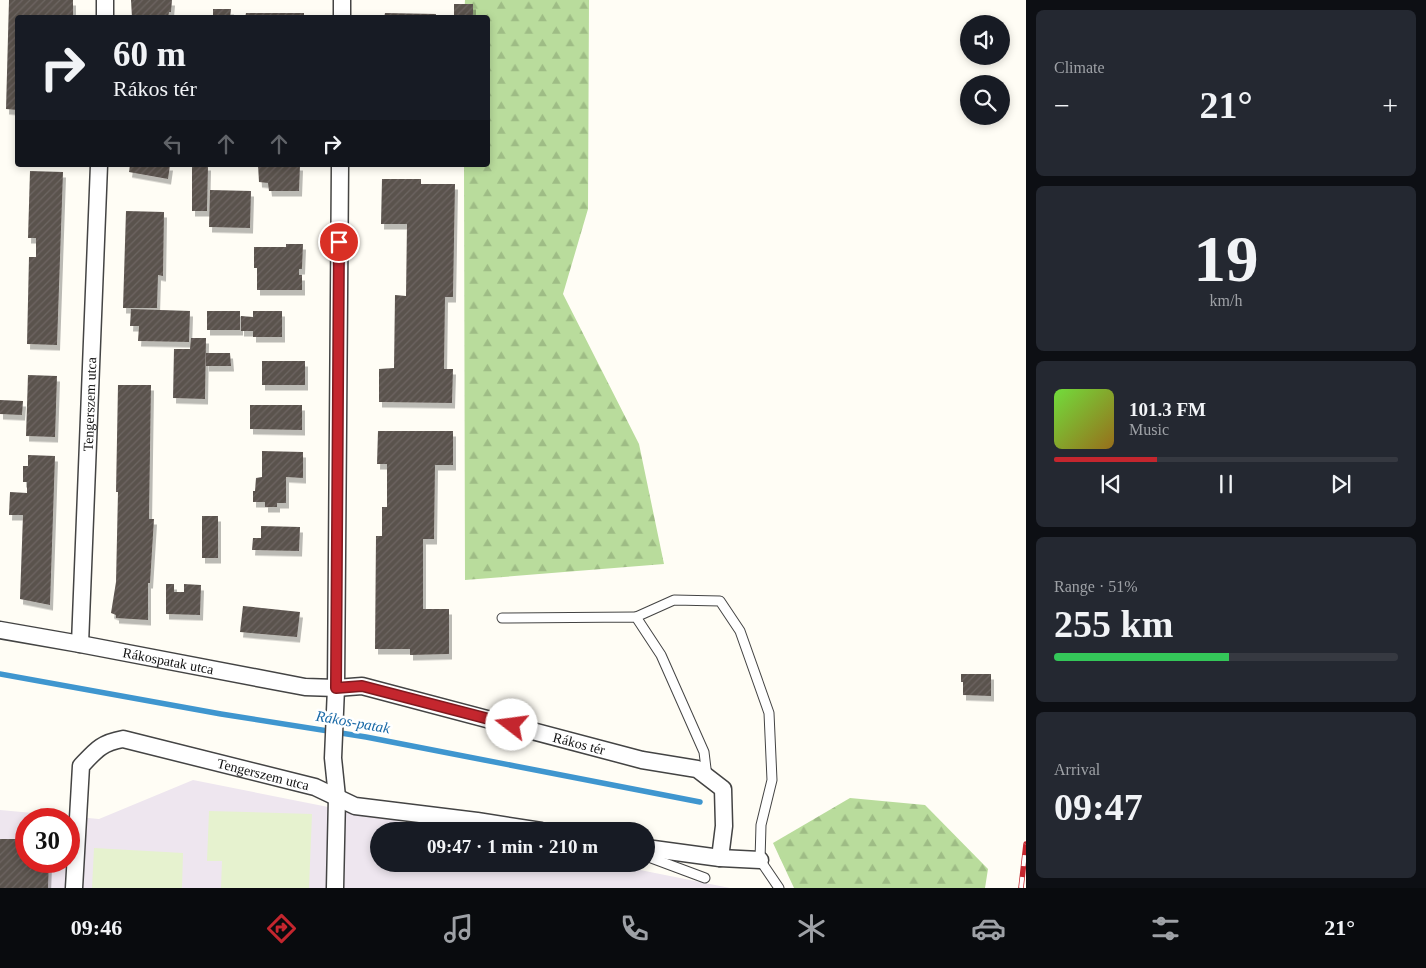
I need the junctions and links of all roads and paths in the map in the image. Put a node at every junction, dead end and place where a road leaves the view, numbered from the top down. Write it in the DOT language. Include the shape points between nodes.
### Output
graph roads {
  1 [pos="105,0"];
  2 [pos="342,0"];
  3 [pos="105,15"];
  4 [pos="342,15"];
  5 [pos="99,167"];
  6 [pos="340,167"];
  7 [pos="636,617"];
  8 [pos="502,618"];
  9 [pos="0,630"];
  10 [pos="80,644"];
  11 [pos="336,688"];
  12 [pos="707,777"];
  13 [pos="337,797"];
  14 [pos="484,822"];
  15 [pos="655,849"];
  16 [pos="720,858"];
  17 [pos="655,859"];
  18 [pos="760,860"];
  19 [pos="705,878"];
  20 [pos="74,888"];
  21 [pos="335,888"];
  22 [pos="779,888"];
  1 -- 3 [label="street"];
  2 -- 4 [label="street"];
  5 -- 10 [label="street, Tengerszem utca"];
  6 -- 11 [label="street"];
  7 -- 8 [label="lane"];
  7 -- 12 [label="lane" via="661,655 704,752"];
  7 -- 18 [label="lane" via="674,600 720,601 740,631 769,713 772,780 761,825"];
  9 -- 10 [label="street, Rákospatak utca"];
  10 -- 11 [label="street, Rákospatak utca" via="305,687"];
  11 -- 12 [label="street, Rákos tér" via="362,686 642,760 697,769"];
  11 -- 13 [label="street" via="333,758"];
  12 -- 16 [label="street, Rákos tér" via="723,789 724,826"];
  13 -- 14 [label="street" via="355,806"];
  13 -- 20 [label="street, Tengerszem utca" via="315,787 123,739 107,742 81,766"];
  13 -- 21 [label="street"];
  15 -- 16 [label="street"];
  16 -- 18 [label="street"];
  17 -- 19 [label="lane"];
  18 -- 22 [label="lane"];
}
